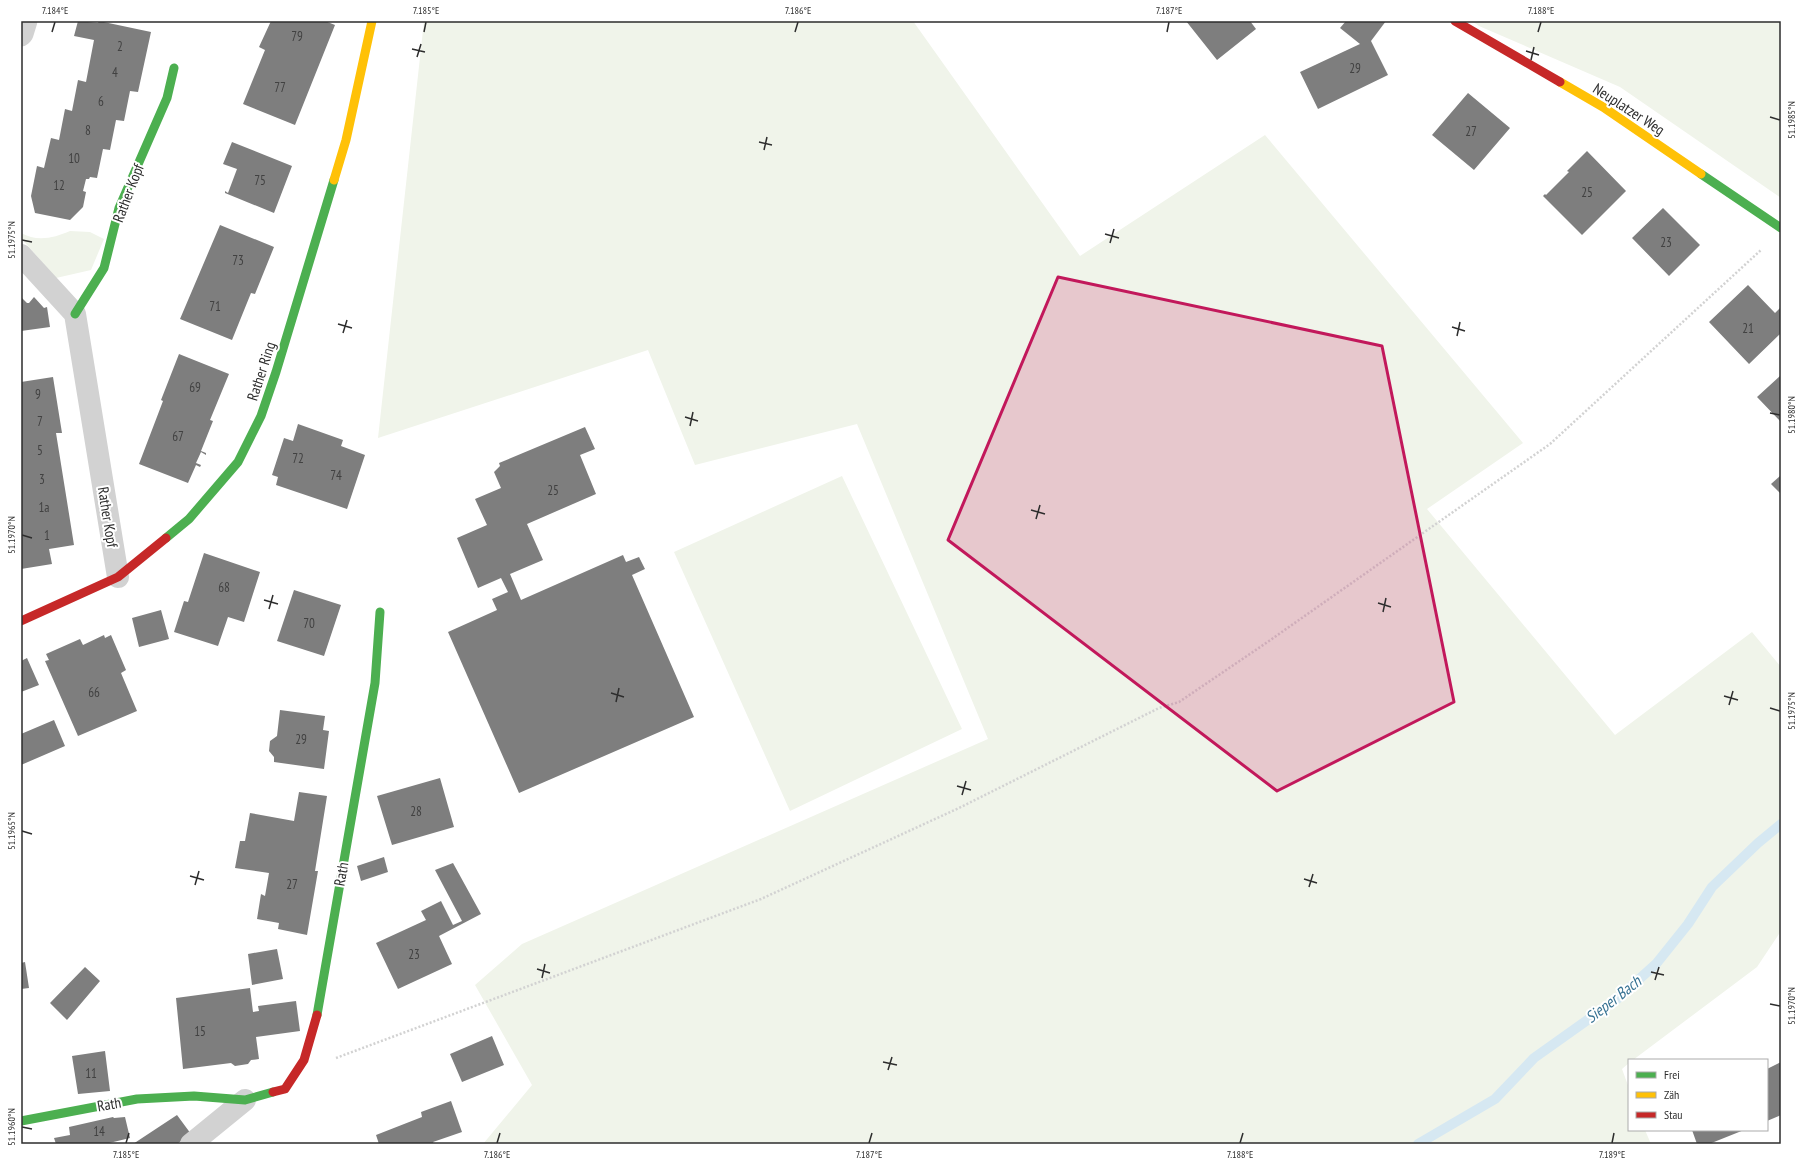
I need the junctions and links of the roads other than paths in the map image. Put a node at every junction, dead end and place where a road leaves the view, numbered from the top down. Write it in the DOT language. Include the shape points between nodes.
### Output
graph roads {
  1 [pos="27,21"];
  2 [pos="372,21"];
  3 [pos="1455,21"];
  4 [pos="21,36"];
  5 [pos="174,68"];
  6 [pos="1781,228"];
  7 [pos="21,255"];
  8 [pos="75,314"];
  9 [pos="118,577"];
  10 [pos="380,612"];
  11 [pos="21,621"];
  12 [pos="245,1100"];
  13 [pos="21,1121"];
  14 [pos="191,1144"];
  1 -- 4 [label="lane"];
  2 -- 9 [label="street, Rather Ring" via="346,140 261,416 238,462 211,495 189,519"];
  3 -- 6 [label="street, Neuplatzer Weg" via="1603,107"];
  5 -- 8 [label="street, Rather Kopf" via="167,98 119,208 104,268"];
  7 -- 8 [label="street"];
  8 -- 9 [label="street, Rather Kopf"];
  9 -- 11 [label="street, Rather Ring"];
  10 -- 12 [label="street, Rath" via="375,683 315,1025 304,1060 285,1089"];
  12 -- 13 [label="street, Rath" via="194,1096 137,1099"];
  12 -- 14 [label="street, Rath"];
}
